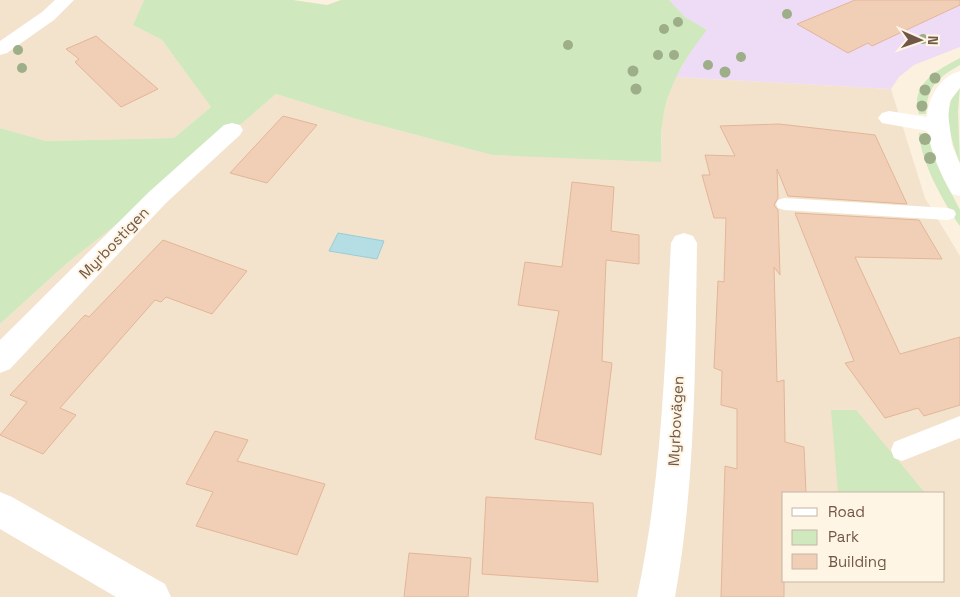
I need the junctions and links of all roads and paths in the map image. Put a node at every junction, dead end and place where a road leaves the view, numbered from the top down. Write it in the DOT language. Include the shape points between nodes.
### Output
graph roads {
  1 [pos="65,0"];
  2 [pos="0,49"];
  3 [pos="960,77"];
  4 [pos="889,118"];
  5 [pos="937,126"];
  6 [pos="232,130"];
  7 [pos="960,188"];
  8 [pos="784,204"];
  9 [pos="948,214"];
  10 [pos="684,243"];
  11 [pos="0,360"];
  12 [pos="960,428"];
  13 [pos="902,450"];
  14 [pos="0,509"];
  15 [pos="152,597"];
  16 [pos="656,597"];
  1 -- 2 [label="street" via="48,16"];
  3 -- 5 [label="street" via="951,83 938,102"];
  4 -- 5 [label="street"];
  5 -- 7 [label="street"];
  6 -- 11 [label="street, Myrbostigen" via="158,197"];
  8 -- 9 [label="lane"];
  10 -- 16 [label="street, Myrbovägen" via="673,489"];
  12 -- 13 [label="lane"];
  14 -- 15 [label="street"];
}
